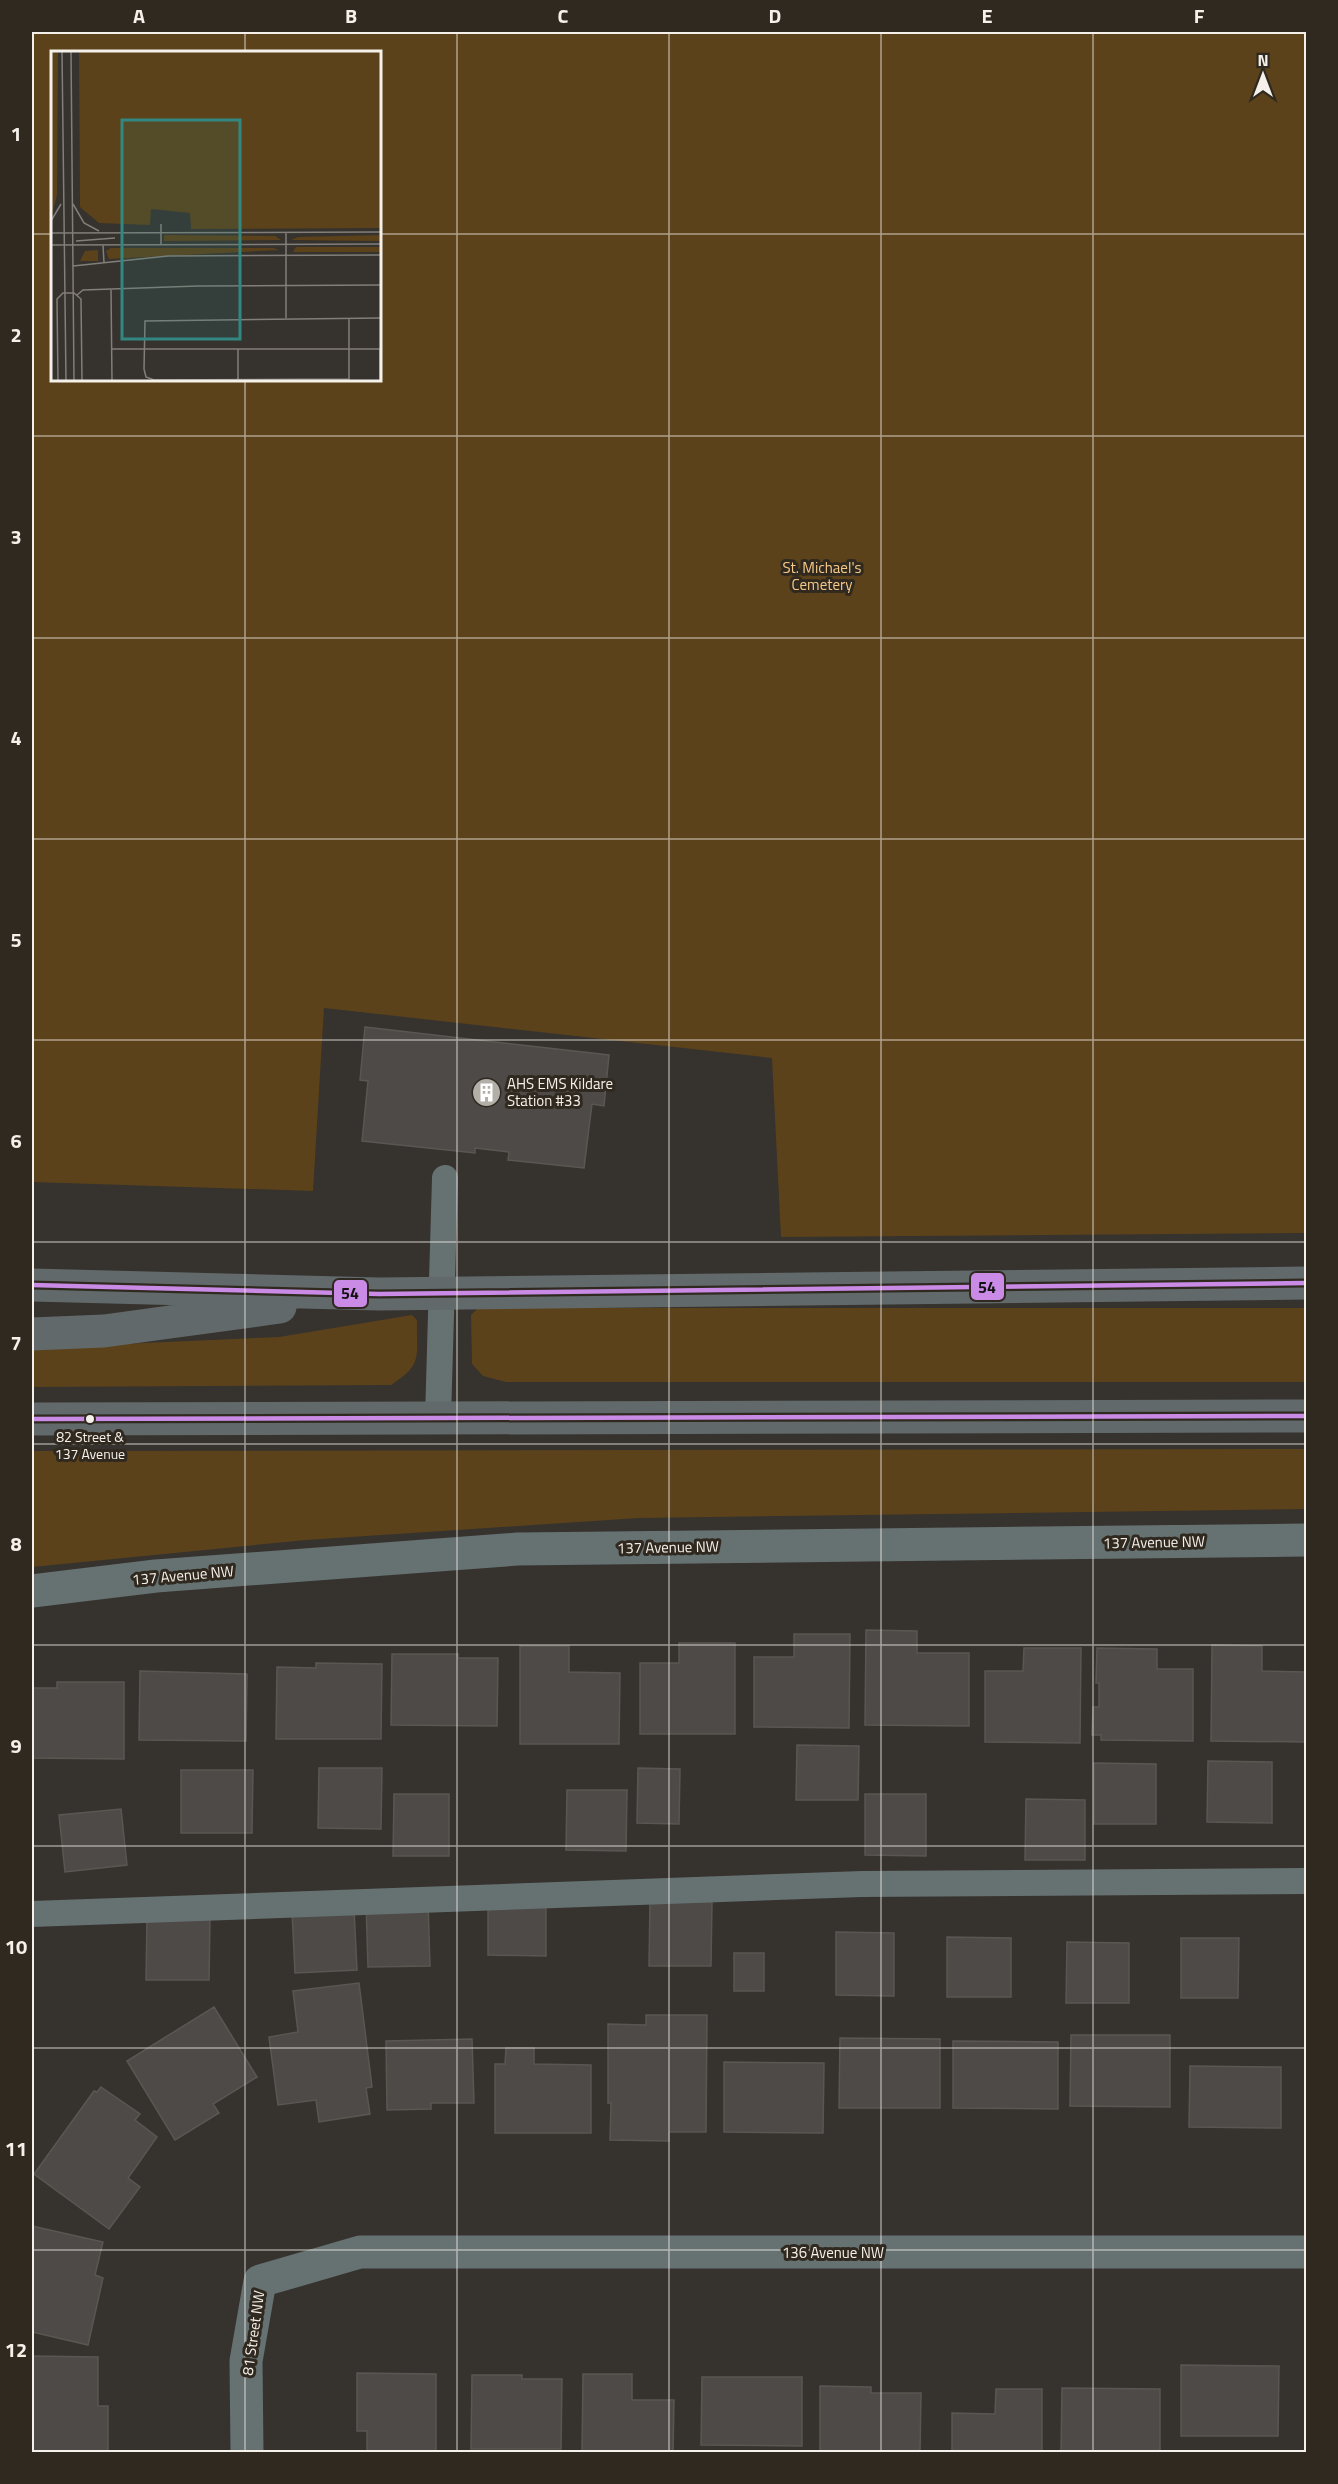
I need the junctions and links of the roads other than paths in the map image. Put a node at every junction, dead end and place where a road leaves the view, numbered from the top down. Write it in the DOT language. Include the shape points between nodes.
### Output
graph roads {
  1 [pos="445,1178"];
  2 [pos="1306,1283"];
  3 [pos="32,1285"];
  4 [pos="443,1293"];
  5 [pos="379,1294"];
  6 [pos="32,1334"];
  7 [pos="1306,1416"];
  8 [pos="438,1418"];
  9 [pos="32,1419"];
  10 [pos="1306,1540"];
  11 [pos="32,1591"];
  12 [pos="1306,1881"];
  13 [pos="32,1914"];
  14 [pos="360,2252"];
  15 [pos="1306,2252"];
  16 [pos="247,2452"];
  1 -- 4 [label="lane"];
  2 -- 4 [label="main road"];
  3 -- 5 [label="main road"];
  4 -- 5 [label="main road"];
  4 -- 8 [label="lane"];
  5 -- 6 [label="main road" via="104,1331"];
  7 -- 8 [label="main road"];
  8 -- 9 [label="main road"];
  10 -- 11 [label="street, 137 Avenue NW" via="518,1549 156,1576"];
  12 -- 13 [label="lane" via="861,1884"];
  14 -- 15 [label="street, 136 Avenue NW"];
  14 -- 16 [label="street, 81 Street NW" via="260,2281 246,2361"];
}
